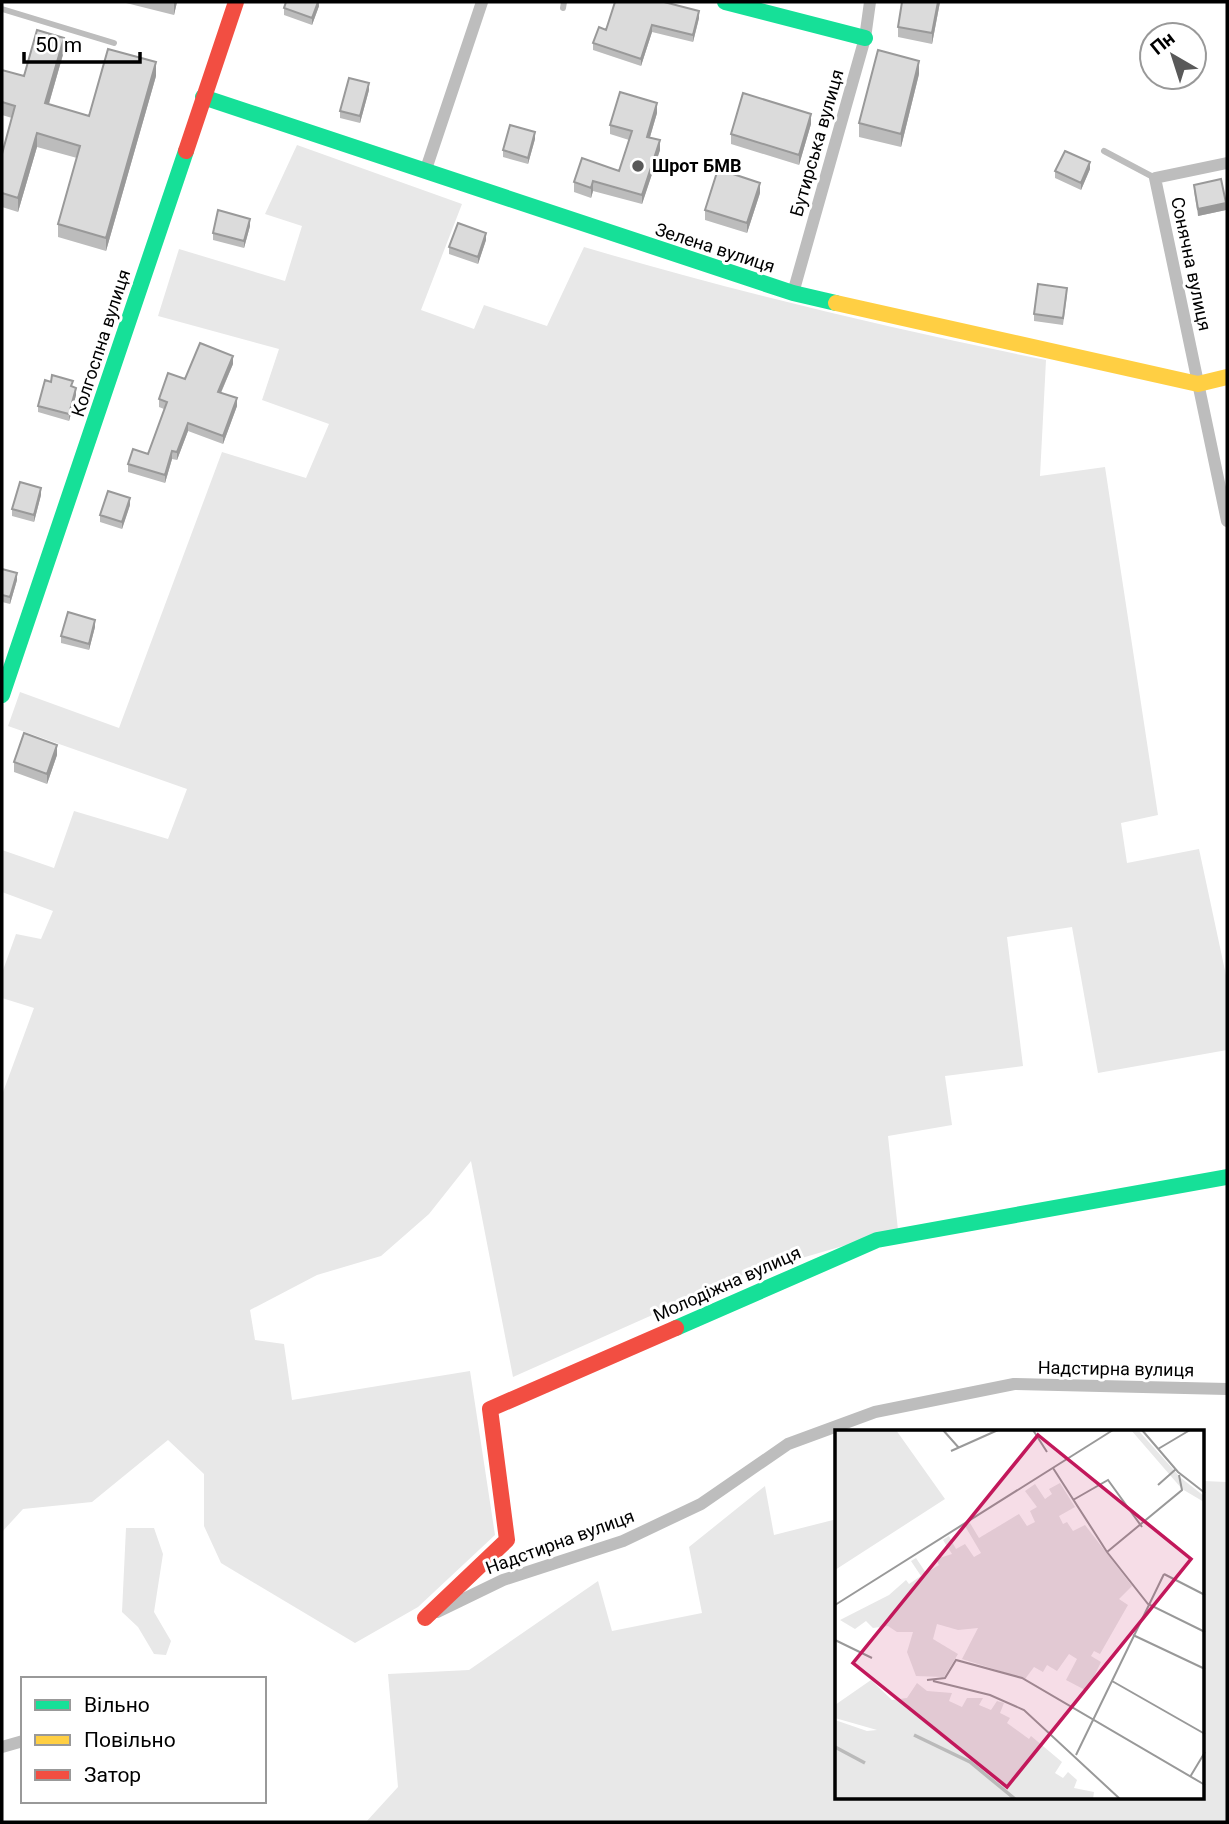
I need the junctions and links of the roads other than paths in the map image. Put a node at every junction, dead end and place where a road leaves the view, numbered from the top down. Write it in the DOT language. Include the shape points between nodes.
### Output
graph roads {
  1 [pos="236,2"];
  2 [pos="482,2"];
  3 [pos="725,2"];
  4 [pos="870,2"];
  5 [pos="2,9"];
  6 [pos="865,38"];
  7 [pos="114,43"];
  8 [pos="203,97"];
  9 [pos="1104,150"];
  10 [pos="1227,163"];
  11 [pos="425,172"];
  12 [pos="1155,178"];
  13 [pos="793,293"];
  14 [pos="1227,377"];
  15 [pos="1199,384"];
  16 [pos="1227,522"];
  17 [pos="2,695"];
  18 [pos="1227,1177"];
  19 [pos="1227,1389"];
  20 [pos="425,1618"];
  21 [pos="21,1741"];
  22 [pos="2,1746"];
  1 -- 8 [label="street, Колгоспна вулиця"];
  2 -- 11 [label="street"];
  3 -- 6 [label="street"];
  4 -- 6 [label="street, Бутирська вулиця"];
  5 -- 7 [label="lane"];
  6 -- 13 [label="street, Бутирська вулиця"];
  8 -- 11 [label="street, Зелена вулиця"];
  8 -- 17 [label="street, Колгоспна вулиця"];
  9 -- 12 [label="lane"];
  10 -- 12 [label="street"];
  11 -- 13 [label="street, Зелена вулиця"];
  12 -- 15 [label="street, Сонячна вулиця"];
  13 -- 15 [label="street, Зелена вулиця"];
  14 -- 15 [label="street, Зелена вулиця"];
  15 -- 16 [label="street, Сонячна вулиця"];
  18 -- 20 [label="street, Молодіжна вулиця" via="877,1240 490,1409 507,1540"];
  19 -- 20 [label="street, Надстирна вулиця" via="1014,1384 874,1412 788,1444 701,1503 623,1541 503,1580"];
  21 -- 22 [label="street"];
}
